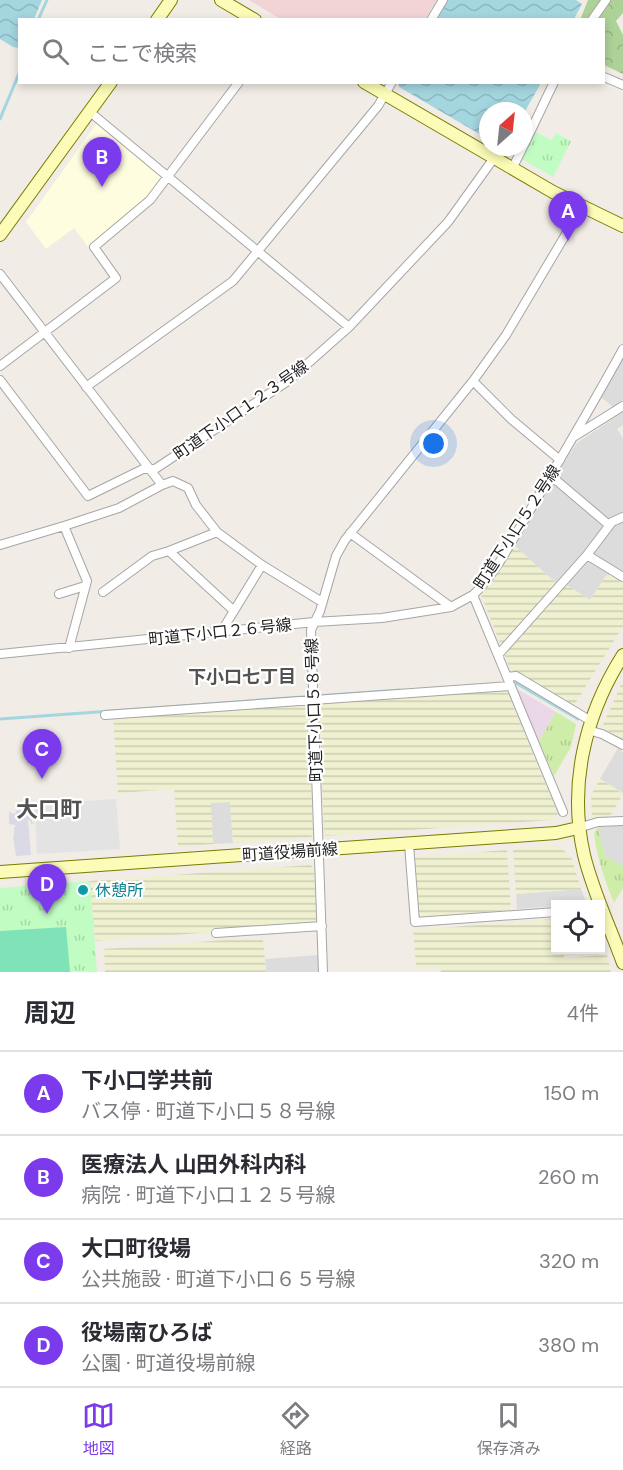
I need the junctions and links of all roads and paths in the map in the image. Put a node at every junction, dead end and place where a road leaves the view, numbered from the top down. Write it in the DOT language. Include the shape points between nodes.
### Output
graph roads {
  1 [pos="171,0"];
  2 [pos="221,0"];
  3 [pos="443,0"];
  4 [pos="606,0"];
  5 [pos="158,18"];
  6 [pos="252,18"];
  7 [pos="432,18"];
  8 [pos="593,18"];
  9 [pos="605,78"];
  10 [pos="110,84"];
  11 [pos="237,84"];
  12 [pos="366,84"];
  13 [pos="391,84"];
  14 [pos="553,84"];
  15 [pos="623,85"];
  16 [pos="384,95"];
  17 [pos="90,112"];
  18 [pos="533,125"];
  19 [pos="518,156"];
  20 [pos="494,158"];
  21 [pos="512,169"];
  22 [pos="167,176"];
  23 [pos="582,207"];
  24 [pos="623,226"];
  25 [pos="0,235"];
  26 [pos="258,251"];
  27 [pos="0,274"];
  28 [pos="349,327"];
  29 [pos="44,332"];
  30 [pos="623,349"];
  31 [pos="0,366"];
  32 [pos="0,380"];
  33 [pos="473,381"];
  34 [pos="86,387"];
  35 [pos="623,406"];
  36 [pos="574,436"];
  37 [pos="560,460"];
  38 [pos="149,469"];
  39 [pos="550,475"];
  40 [pos="162,485"];
  41 [pos="623,517"];
  42 [pos="609,525"];
  43 [pos="64,526"];
  44 [pos="217,532"];
  45 [pos="350,533"];
  46 [pos="0,545"];
  47 [pos="169,550"];
  48 [pos="587,555"];
  49 [pos="262,565"];
  50 [pos="623,577"];
  51 [pos="85,586"];
  52 [pos="103,592"];
  53 [pos="59,594"];
  54 [pos="473,595"];
  55 [pos="322,602"];
  56 [pos="451,607"];
  57 [pos="234,611"];
  58 [pos="314,622"];
  59 [pos="221,632"];
  60 [pos="69,648"];
  61 [pos="0,654"];
  62 [pos="498,655"];
  63 [pos="623,655"];
  64 [pos="507,677"];
  65 [pos="511,686"];
  66 [pos="314,700"];
  67 [pos="105,715"];
  68 [pos="589,725"];
  69 [pos="623,745"];
  70 [pos="563,812"];
  71 [pos="623,820"];
  72 [pos="578,828"];
  73 [pos="409,844"];
  74 [pos="319,850"];
  75 [pos="0,872"];
  76 [pos="599,900"];
  77 [pos="551,912"];
  78 [pos="605,917"];
  79 [pos="322,926"];
  80 [pos="216,933"];
  81 [pos="623,963"];
  82 [pos="323,972"];
  1 -- 5 [label="street"];
  2 -- 6 [label="street"];
  3 -- 7 [label="street"];
  4 -- 8 [label="street"];
  9 -- 15 [label="street"];
  10 -- 17 [label="street"];
  11 -- 22 [label="street"];
  12 -- 16 [label="street"];
  13 -- 16 [label="street"];
  14 -- 18 [label="street"];
  16 -- 20 [label="street"];
  16 -- 26 [label="street"];
  17 -- 22 [label="street"];
  17 -- 25 [label="street"];
  19 -- 21 [label="street"];
  20 -- 21 [label="street"];
  20 -- 28 [label="street, 町道下小口１２３号線" via="448,222"];
  21 -- 23 [label="street"];
  22 -- 26 [label="street"];
  22 -- 29 [label="street" via="150,200 94,247 116,278"];
  23 -- 24 [label="street"];
  23 -- 33 [label="street, 町道下小口５８号線" via="506,335"];
  26 -- 28 [label="street"];
  26 -- 34 [label="street" via="233,280"];
  27 -- 29 [label="street"];
  28 -- 38 [label="street, 町道下小口１２３号線" via="288,381 156,469"];
  29 -- 31 [label="street"];
  29 -- 34 [label="street"];
  30 -- 36 [label="street, 町道下小口５２号線"];
  32 -- 38 [label="street, 町道下小口１２３号線" via="88,496"];
  33 -- 37 [label="street"];
  33 -- 45 [label="street, 町道下小口５８号線"];
  34 -- 38 [label="street"];
  35 -- 36 [label="street"];
  36 -- 37 [label="street, 町道下小口５２号線"];
  37 -- 39 [label="street, 町道下小口５２号線"];
  38 -- 40 [label="street"];
  39 -- 42 [label="street"];
  39 -- 54 [label="street, 町道下小口５２号線"];
  40 -- 43 [label="street" via="119,508"];
  40 -- 44 [label="street" via="173,481 188,488"];
  41 -- 42 [label="street"];
  42 -- 48 [label="street"];
  43 -- 46 [label="street"];
  43 -- 51 [label="street" via="87,581"];
  44 -- 47 [label="street"];
  44 -- 49 [label="street"];
  45 -- 55 [label="street, 町道下小口５８号線" via="338,551"];
  45 -- 56 [label="street"];
  47 -- 52 [label="street" via="152,556"];
  47 -- 57 [label="street"];
  48 -- 50 [label="street"];
  48 -- 62 [label="street"];
  49 -- 55 [label="street"];
  49 -- 57 [label="street"];
  51 -- 53 [label="street"];
  51 -- 60 [label="street"];
  54 -- 56 [label="street, 町道下小口２６号線"];
  54 -- 62 [label="street, 町道下小口５２号線"];
  55 -- 58 [label="street, 町道下小口５８号線"];
  56 -- 58 [label="street, 町道下小口２６号線" via="382,618"];
  57 -- 59 [label="street"];
  58 -- 59 [label="street, 町道下小口２６号線"];
  58 -- 66 [label="street, 町道下小口５８号線"];
  59 -- 60 [label="street, 町道下小口２６号線"];
  60 -- 61 [label="street, 町道下小口２６号線"];
  62 -- 64 [label="street, 町道下小口５２号線"];
  63 -- 68 [label="street"];
  64 -- 65 [label="street, 町道下小口５２号線"];
  64 -- 68 [label="street" via="516,676"];
  65 -- 66 [label="street"];
  65 -- 70 [label="street, 町道下小口５２号線"];
  66 -- 67 [label="street"];
  66 -- 74 [label="street, 町道下小口５８号線"];
  68 -- 69 [label="street"];
  68 -- 72 [label="street" via="579,776"];
  71 -- 72 [label="street"];
  72 -- 73 [label="street, 町道役場前線" via="556,834"];
  72 -- 76 [label="street"];
  73 -- 74 [label="street, 町道役場前線"];
  73 -- 77 [label="street" via="415,922"];
  74 -- 75 [label="street, 町道役場前線"];
  74 -- 79 [label="street, 町道下小口５８号線"];
  78 -- 81 [label="street"];
  79 -- 80 [label="street"];
  79 -- 82 [label="street, 町道下小口５８号線"];
}
